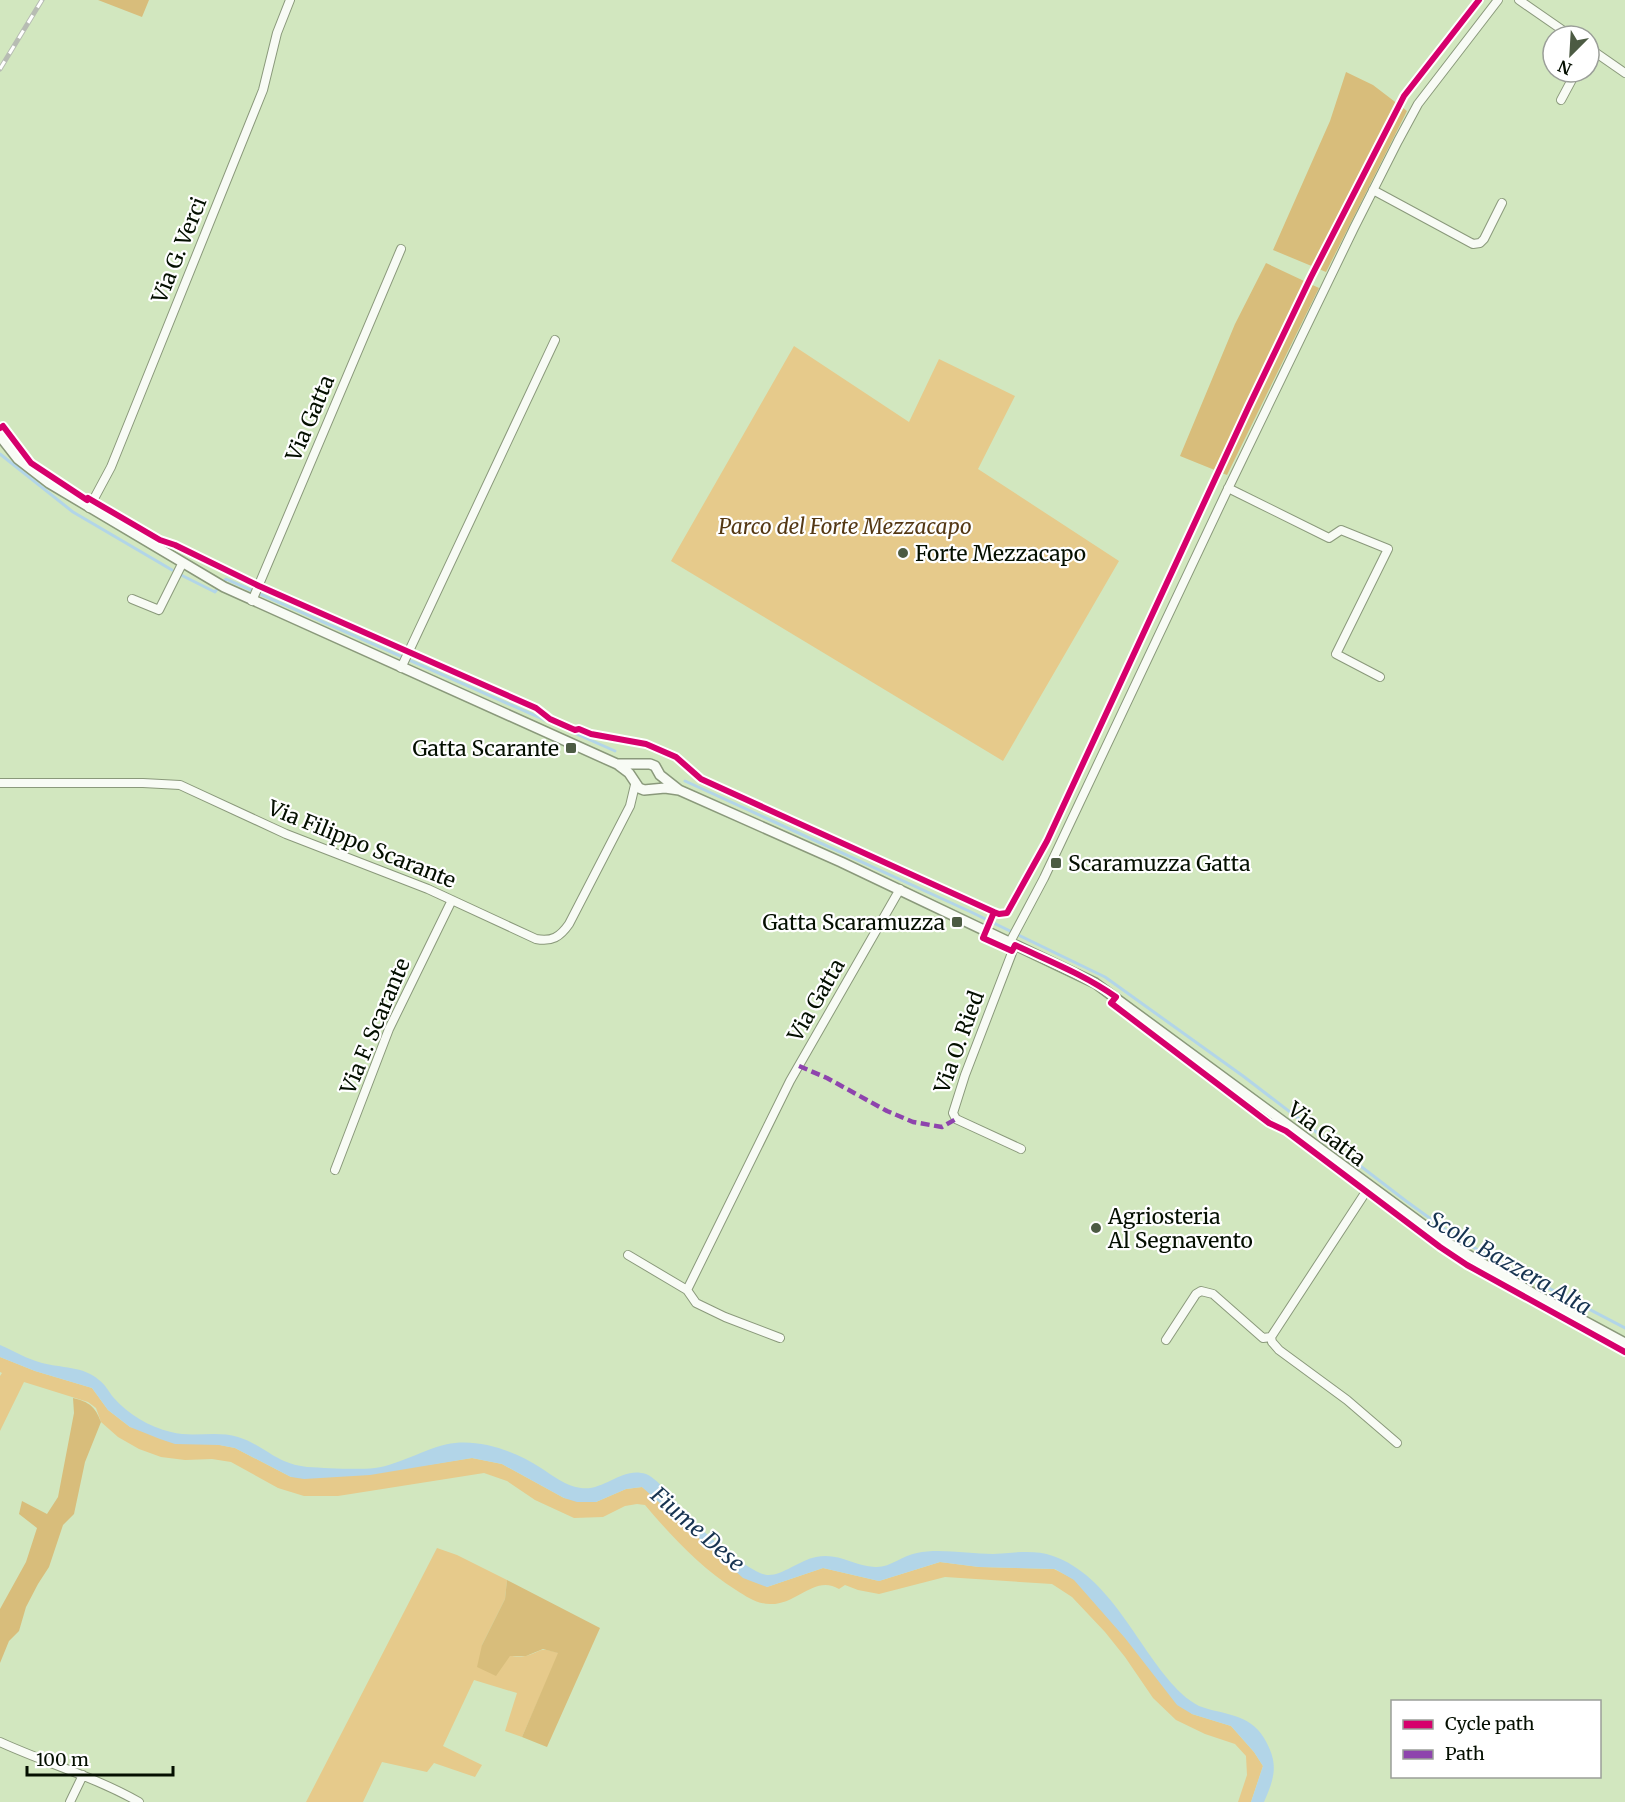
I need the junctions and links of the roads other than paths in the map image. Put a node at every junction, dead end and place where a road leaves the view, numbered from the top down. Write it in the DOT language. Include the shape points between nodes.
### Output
graph roads {
  1 [pos="290,0"];
  2 [pos="1498,0"];
  3 [pos="1519,0"];
  4 [pos="1554,24"];
  5 [pos="1601,57"];
  6 [pos="1625,74"];
  7 [pos="1570,84"];
  8 [pos="1561,100"];
  9 [pos="1373,190"];
  10 [pos="1502,203"];
  11 [pos="401,249"];
  12 [pos="555,340"];
  13 [pos="0,436"];
  14 [pos="1228,488"];
  15 [pos="89,508"];
  16 [pos="182,564"];
  17 [pos="132,599"];
  18 [pos="253,599"];
  19 [pos="402,665"];
  20 [pos="1380,677"];
  21 [pos="618,764"];
  22 [pos="640,765"];
  23 [pos="660,775"];
  24 [pos="634,782"];
  25 [pos="0,783"];
  26 [pos="651,790"];
  27 [pos="680,790"];
  28 [pos="630,806"];
  29 [pos="900,889"];
  30 [pos="452,900"];
  31 [pos="1012,943"];
  32 [pos="1021,1149"];
  33 [pos="335,1170"];
  34 [pos="1370,1187"];
  35 [pos="628,1255"];
  36 [pos="687,1290"];
  37 [pos="1271,1337"];
  38 [pos="780,1338"];
  39 [pos="1166,1340"];
  40 [pos="1625,1342"];
  41 [pos="1397,1443"];
  42 [pos="0,1742"];
  43 [pos="83,1775"];
  44 [pos="70,1802"];
  45 [pos="139,1802"];
  1 -- 15 [label="street, Via G. Verci" via="258,101 111,467"];
  2 -- 9 [label="street" via="1418,104"];
  3 -- 4 [label="street"];
  5 -- 6 [label="street"];
  7 -- 8 [label="street"];
  9 -- 10 [label="street" via="1473,244 1484,239"];
  9 -- 14 [label="street"];
  11 -- 18 [label="street, Via Gatta"];
  12 -- 19 [label="street"];
  13 -- 15 [label="street, Via Gatta" via="18,459"];
  14 -- 20 [label="street" via="1329,538 1341,530 1388,549 1336,654"];
  14 -- 31 [label="street"];
  15 -- 16 [label="street, Via Gatta"];
  16 -- 17 [label="street" via="159,610"];
  16 -- 18 [label="street, Via Gatta"];
  18 -- 19 [label="street, Via Gatta"];
  19 -- 21 [label="street, Via Gatta"];
  21 -- 22 [label="street, Via Gatta"];
  21 -- 24 [label="street, Via Gatta"];
  22 -- 23 [label="street, Via Gatta" via="650,764"];
  22 -- 24 [label="street"];
  23 -- 26 [label="street" via="660,781"];
  23 -- 27 [label="street, Via Gatta"];
  24 -- 26 [label="street, Via Gatta"];
  24 -- 28 [label="street, Via Filippo Scarante"];
  25 -- 30 [label="street, Via Filippo Scarante" via="180,785 286,834"];
  26 -- 27 [label="street, Via Gatta"];
  26 -- 28 [label="street, Via Filippo Scarante"];
  27 -- 29 [label="street, Via Gatta"];
  28 -- 30 [label="street, Via Filippo Scarante" via="569,924 556,938 536,939"];
  29 -- 31 [label="street, Via Gatta"];
  29 -- 36 [label="street, Via Gatta" via="799,1066"];
  30 -- 33 [label="street, Via F. Scarante" via="389,1029"];
  31 -- 32 [label="street, Via O. Ried" via="953,1113 956,1119"];
  31 -- 34 [label="street, Via Gatta" via="1107,992"];
  34 -- 37 [label="street, Via Gatta"];
  34 -- 40 [label="street, Via Gatta" via="1466,1254"];
  35 -- 36 [label="street"];
  36 -- 38 [label="street" via="696,1303"];
  37 -- 39 [label="street" via="1263,1338 1213,1294 1201,1291"];
  37 -- 41 [label="street" via="1279,1350"];
  42 -- 43 [label="street"];
  43 -- 44 [label="street"];
  43 -- 45 [label="street"];
}
